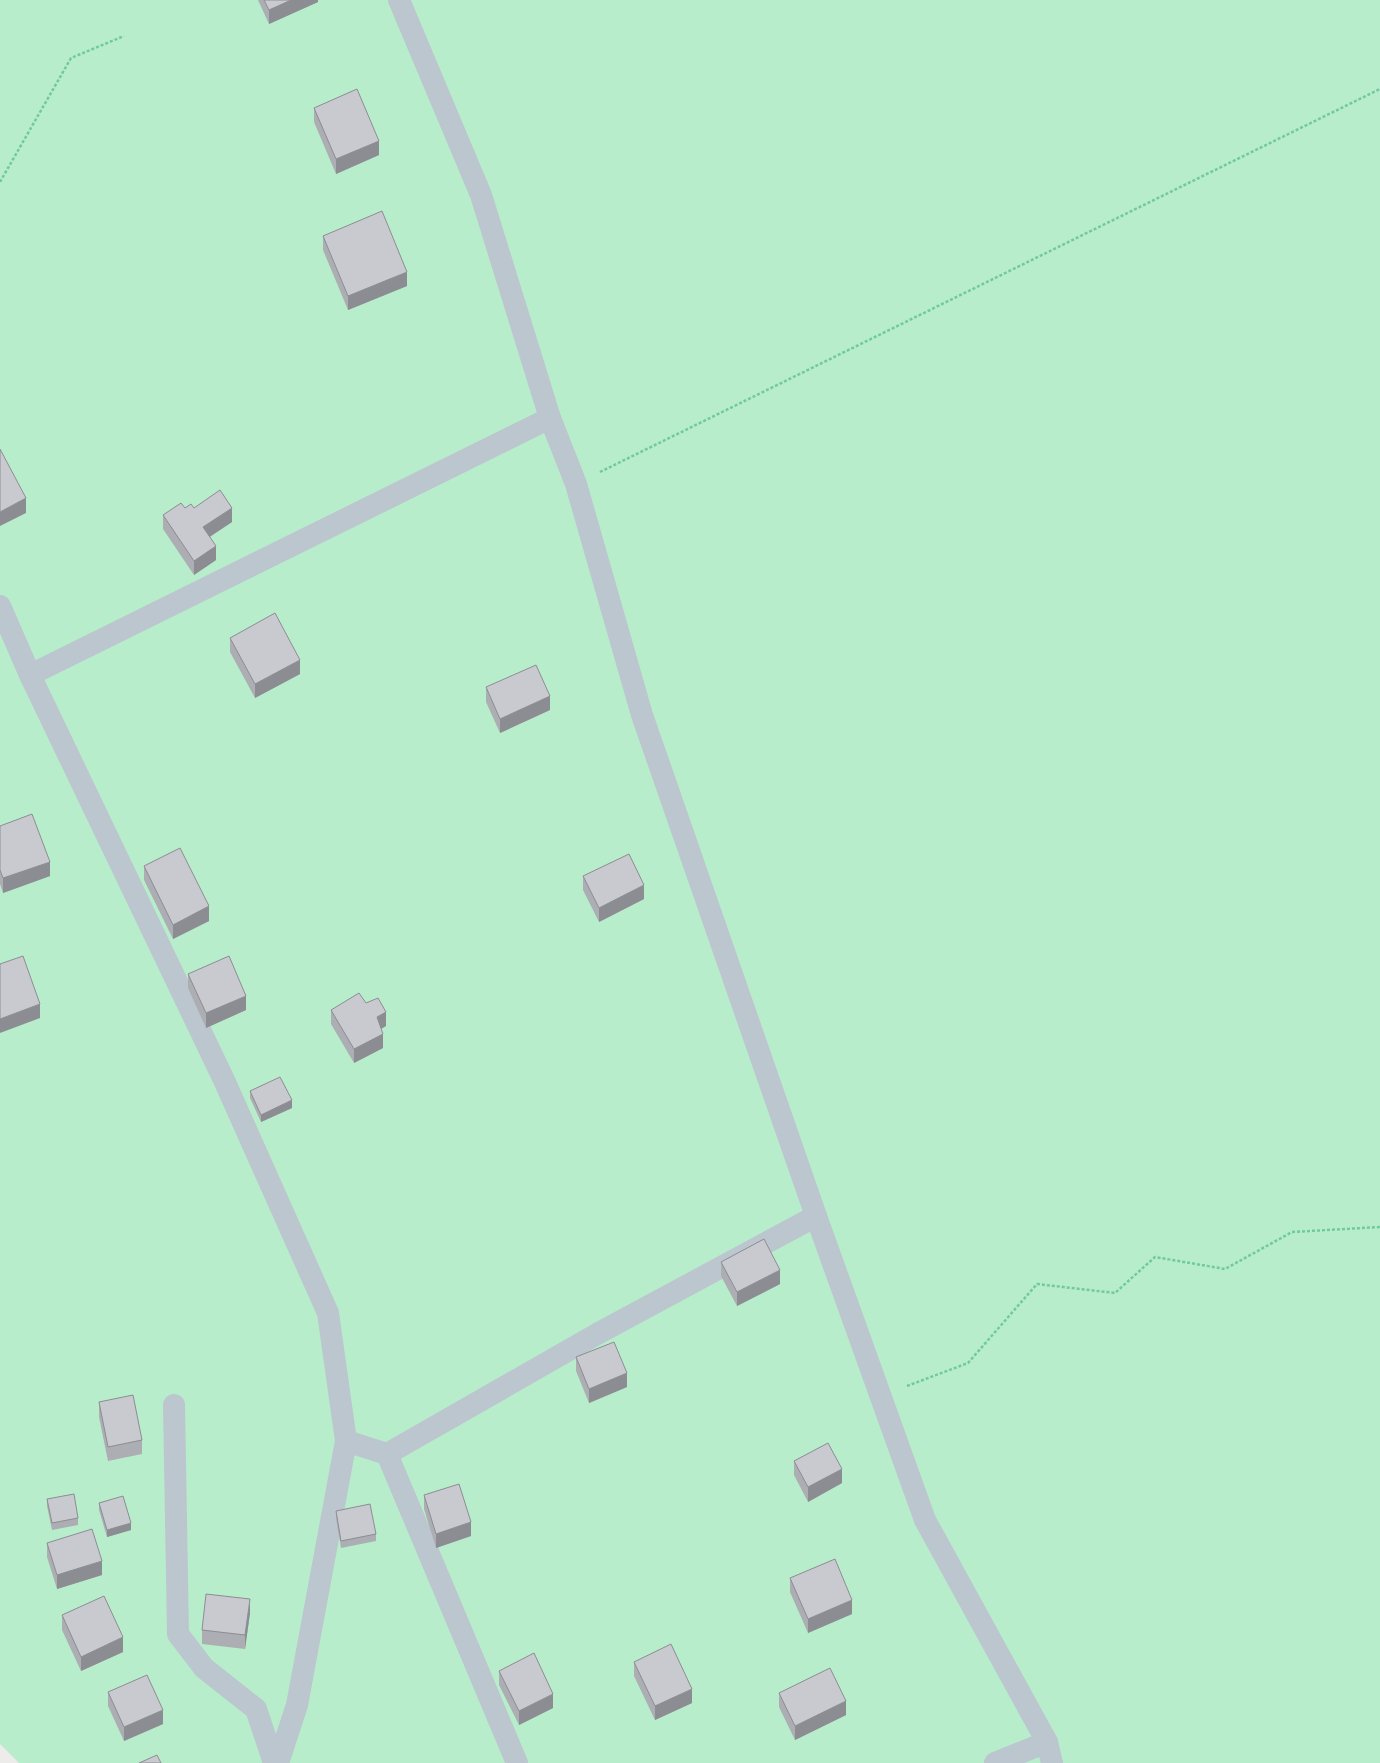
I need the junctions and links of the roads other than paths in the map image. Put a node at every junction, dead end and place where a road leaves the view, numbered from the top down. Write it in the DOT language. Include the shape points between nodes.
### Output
graph roads {
  1 [pos="399,0"];
  2 [pos="550,418"];
  3 [pos="0,606"];
  4 [pos="30,675"];
  5 [pos="816,1216"];
  6 [pos="174,1406"];
  7 [pos="346,1441"];
  8 [pos="387,1454"];
  9 [pos="1047,1742"];
  10 [pos="274,1763"];
  11 [pos="278,1763"];
  12 [pos="517,1763"];
  13 [pos="995,1763"];
  14 [pos="1052,1763"];
  1 -- 2 [label="lane" via="481,195"];
  2 -- 4 [label="lane"];
  2 -- 5 [label="lane" via="576,484 642,714"];
  3 -- 4 [label="lane"];
  4 -- 7 [label="lane" via="224,1080 328,1313"];
  5 -- 8 [label="lane" via="597,1334"];
  5 -- 9 [label="lane" via="925,1520"];
  6 -- 10 [label="lane" via="178,1634 204,1668 256,1709"];
  7 -- 8 [label="lane"];
  7 -- 11 [label="lane" via="297,1705"];
  8 -- 12 [label="lane"];
  9 -- 13 [label="lane"];
  9 -- 14 [label="lane"];
}
